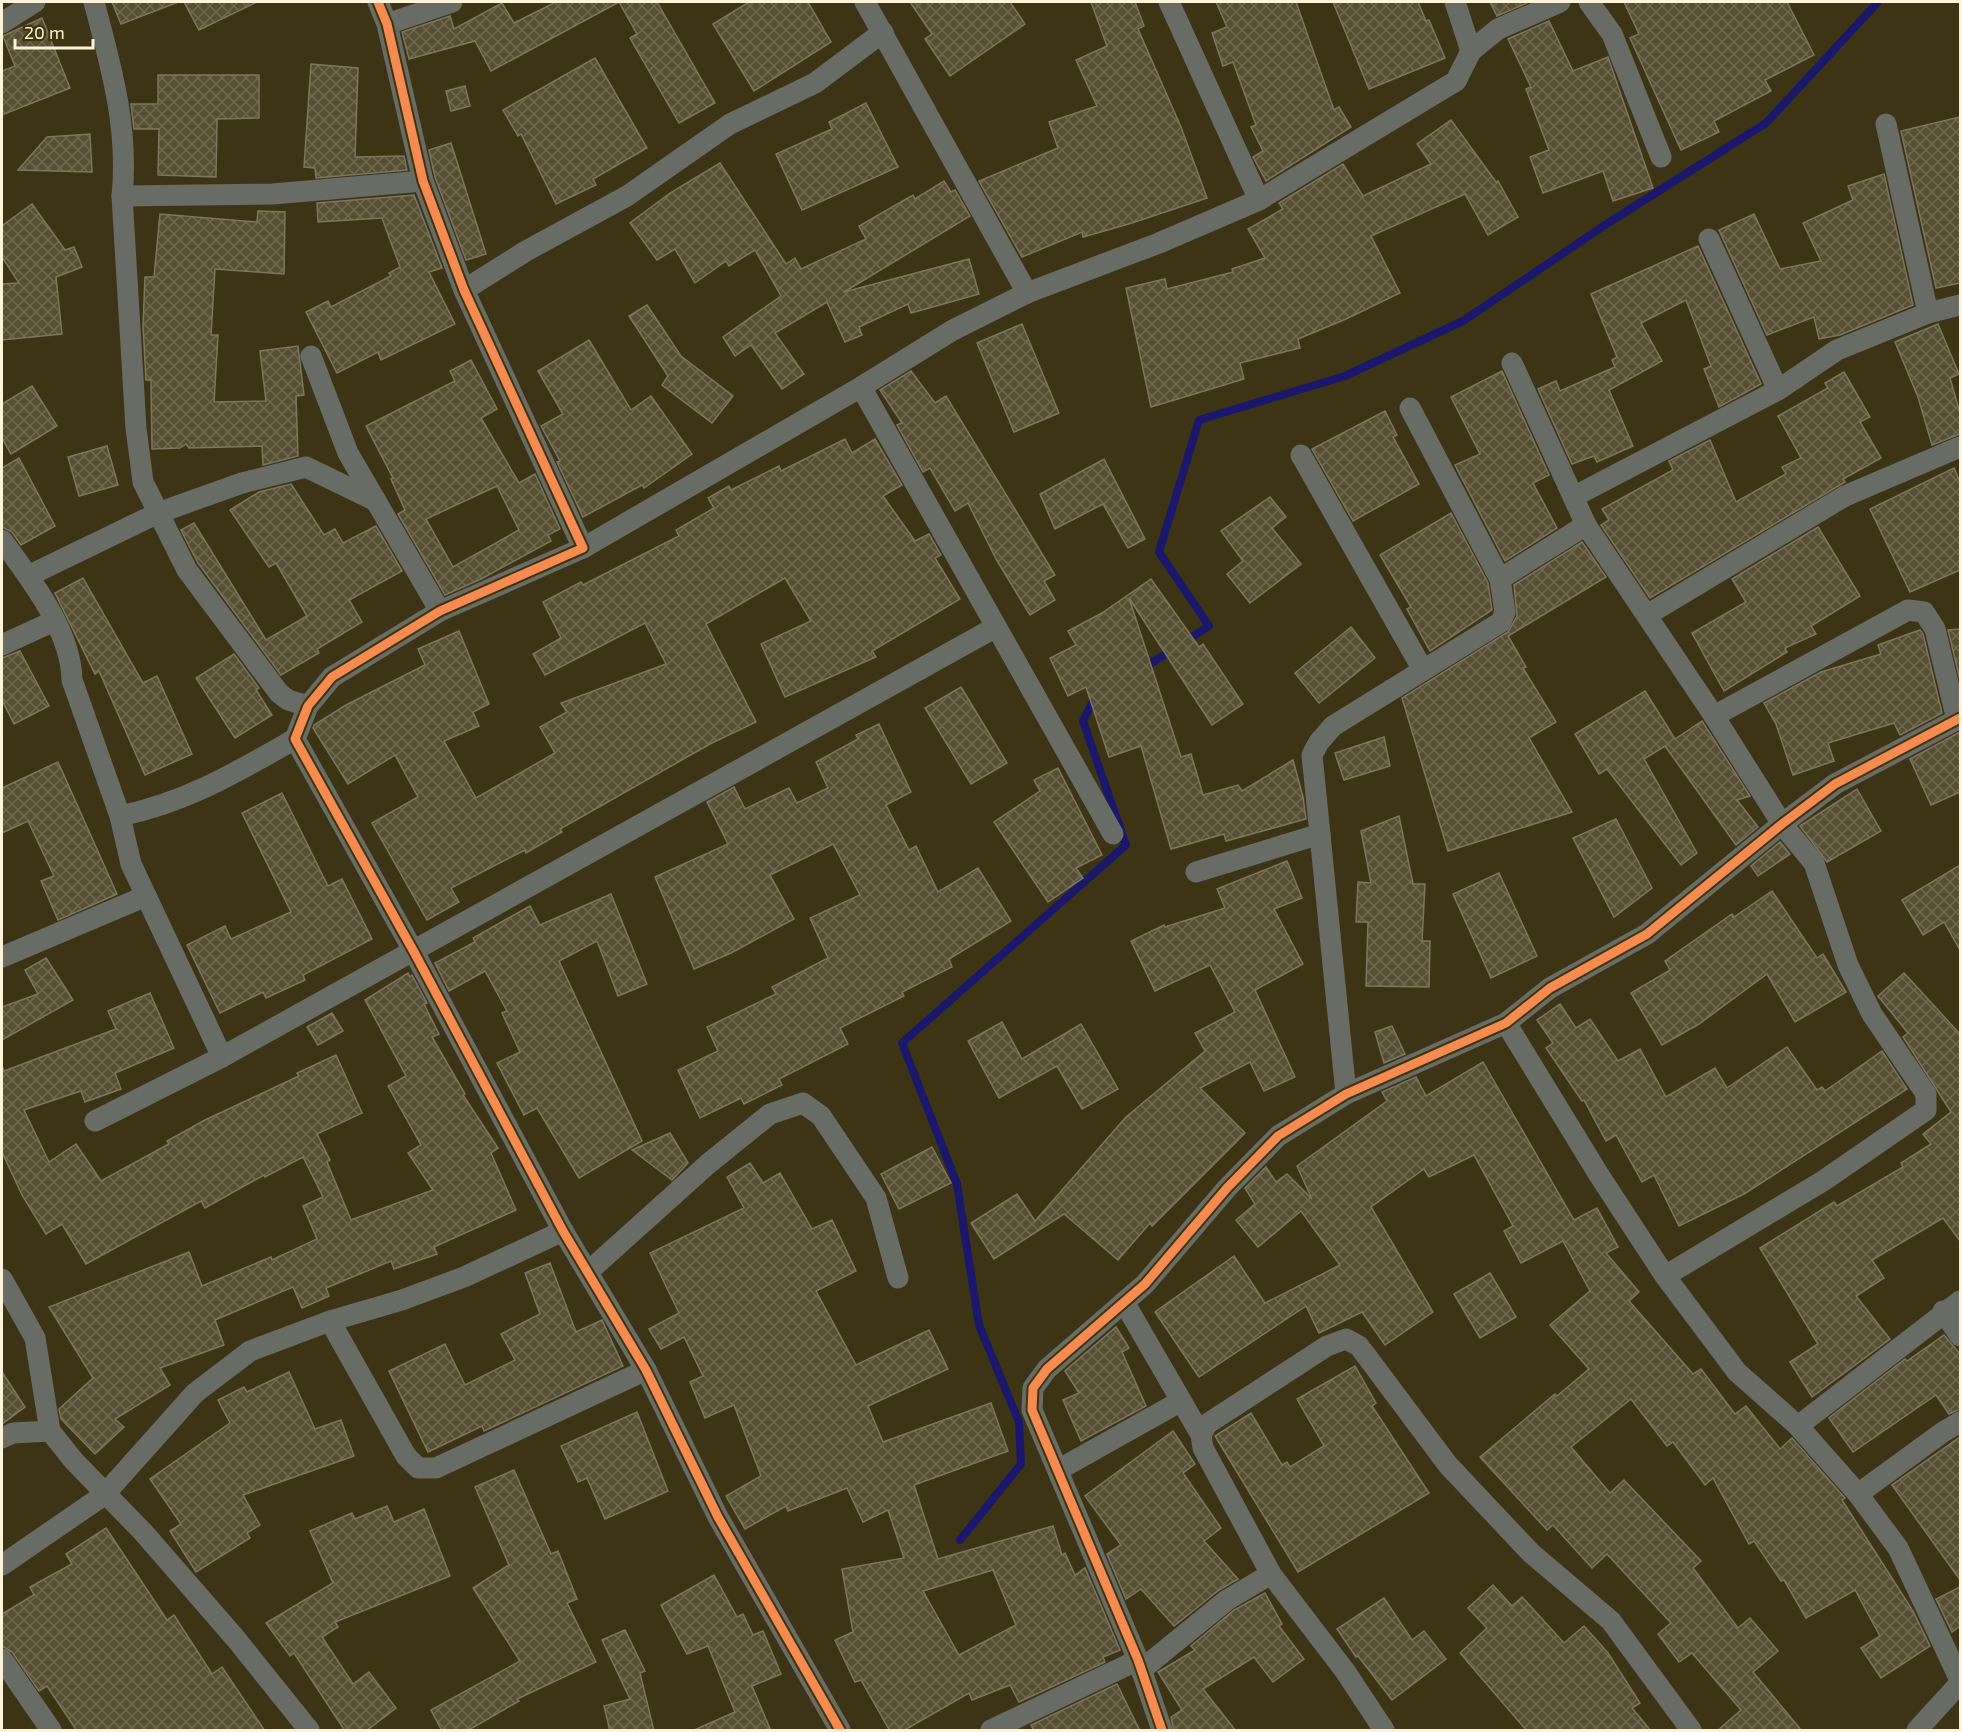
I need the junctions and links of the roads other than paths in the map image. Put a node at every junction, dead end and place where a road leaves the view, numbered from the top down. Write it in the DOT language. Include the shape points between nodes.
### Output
graph roads {
  1 [pos="35,2"];
  2 [pos="94,2"];
  3 [pos="378,2"];
  4 [pos="452,2"];
  5 [pos="865,2"];
  6 [pos="1169,2"];
  7 [pos="1455,2"];
  8 [pos="1560,2"];
  9 [pos="1589,2"];
  10 [pos="2,23"];
  11 [pos="387,24"];
  12 [pos="883,32"];
  13 [pos="1471,51"];
  14 [pos="1886,124"];
  15 [pos="1661,157"];
  16 [pos="423,182"];
  17 [pos="122,196"];
  18 [pos="1259,200"];
  19 [pos="1709,239"];
  20 [pos="464,290"];
  21 [pos="1027,293"];
  22 [pos="1960,304"];
  23 [pos="1928,313"];
  24 [pos="311,356"];
  25 [pos="1512,363"];
  26 [pos="861,387"];
  27 [pos="1778,390"];
  28 [pos="1410,408"];
  29 [pos="1960,447"];
  30 [pos="1301,455"];
  31 [pos="1573,497"];
  32 [pos="376,501"];
  33 [pos="158,513"];
  34 [pos="1586,525"];
  35 [pos="2,540"];
  36 [pos="583,548"];
  37 [pos="28,576"];
  38 [pos="1500,579"];
  39 [pos="440,611"];
  40 [pos="1647,615"];
  41 [pos="54,621"];
  42 [pos="996,627"];
  43 [pos="2,645"];
  44 [pos="1423,670"];
  45 [pos="308,706"];
  46 [pos="1714,716"];
  47 [pos="1959,719"];
  48 [pos="295,739"];
  49 [pos="120,816"];
  50 [pos="1782,824"];
  51 [pos="1113,834"];
  52 [pos="1320,834"];
  53 [pos="1196,872"];
  54 [pos="146,896"];
  55 [pos="414,951"];
  56 [pos="2,957"];
  57 [pos="1506,1023"];
  58 [pos="222,1057"];
  59 [pos="1346,1094"];
  60 [pos="95,1121"];
  61 [pos="563,1231"];
  62 [pos="589,1271"];
  63 [pos="1665,1275"];
  64 [pos="898,1278"];
  65 [pos="2,1279"];
  66 [pos="1124,1302"];
  67 [pos="1952,1306"];
  68 [pos="330,1321"];
  69 [pos="1960,1336"];
  70 [pos="646,1370"];
  71 [pos="1182,1401"];
  72 [pos="1960,1422"];
  73 [pos="1798,1426"];
  74 [pos="50,1431"];
  75 [pos="1201,1435"];
  76 [pos="2,1438"];
  77 [pos="1058,1470"];
  78 [pos="1858,1494"];
  79 [pos="104,1495"];
  80 [pos="2,1565"];
  81 [pos="1271,1574"];
  82 [pos="2,1659"];
  83 [pos="1140,1665"];
  84 [pos="1960,1682"];
  85 [pos="835,1729"];
  86 [pos="51,1731"];
  87 [pos="309,1731"];
  88 [pos="991,1731"];
  89 [pos="1162,1731"];
  90 [pos="1384,1731"];
  91 [pos="1691,1731"];
  92 [pos="1917,1731"];
  1 -- 10 [label="street"];
  2 -- 17 [label="street" via="116,86 125,163"];
  3 -- 11 [label="street"];
  4 -- 11 [label="street"];
  5 -- 12 [label="street"];
  6 -- 18 [label="street"];
  7 -- 13 [label="street"];
  8 -- 13 [label="street" via="1498,29"];
  9 -- 15 [label="street" via="1612,34"];
  11 -- 16 [label="street"];
  12 -- 20 [label="street" via="815,83 730,124 627,196"];
  12 -- 21 [label="street"];
  13 -- 18 [label="street" via="1456,81"];
  14 -- 23 [label="street"];
  16 -- 17 [label="street" via="273,194"];
  16 -- 20 [label="street"];
  17 -- 33 [label="street" via="137,439 142,482"];
  18 -- 21 [label="street"];
  19 -- 27 [label="street"];
  20 -- 36 [label="street"];
  21 -- 26 [label="street" via="953,330"];
  22 -- 23 [label="street"];
  23 -- 27 [label="street" via="1837,350"];
  24 -- 32 [label="street" via="348,453"];
  25 -- 31 [label="street"];
  26 -- 36 [label="street"];
  26 -- 42 [label="street"];
  27 -- 31 [label="street"];
  28 -- 38 [label="street"];
  29 -- 40 [label="street" via="1845,496"];
  30 -- 44 [label="street"];
  31 -- 34 [label="street"];
  32 -- 33 [label="street" via="306,467 242,483"];
  32 -- 39 [label="street"];
  33 -- 37 [label="street"];
  33 -- 45 [label="street" via="187,570 279,693"];
  34 -- 38 [label="street"];
  34 -- 40 [label="street"];
  35 -- 37 [label="street"];
  36 -- 39 [label="street"];
  37 -- 41 [label="street"];
  38 -- 44 [label="street" via="1505,612 1501,622"];
  39 -- 45 [label="street" via="333,677"];
  40 -- 46 [label="street"];
  41 -- 43 [label="street"];
  41 -- 49 [label="street" via="72,660 72,680"];
  42 -- 51 [label="street"];
  42 -- 55 [label="street"];
  44 -- 52 [label="street" via="1333,726 1319,742 1312,755"];
  45 -- 48 [label="street"];
  46 -- 47 [label="street" via="1908,610 1924,612 1935,629"];
  46 -- 50 [label="street"];
  47 -- 50 [label="street" via="1835,784"];
  48 -- 49 [label="street" via="209,788 156,808"];
  48 -- 55 [label="street"];
  49 -- 54 [label="street" via="131,864"];
  50 -- 57 [label="street" via="1647,934 1550,987"];
  50 -- 63 [label="street" via="1814,863 1848,965 1872,1014 1926,1094 1926,1110 1822,1182"];
  52 -- 53 [label="street"];
  52 -- 59 [label="street"];
  54 -- 56 [label="street"];
  54 -- 58 [label="street"];
  55 -- 58 [label="street"];
  55 -- 61 [label="street"];
  57 -- 59 [label="street"];
  57 -- 63 [label="street"];
  58 -- 60 [label="street"];
  59 -- 66 [label="street" via="1278,1136 1227,1188 1145,1284"];
  61 -- 62 [label="street"];
  61 -- 68 [label="street" via="464,1278"];
  62 -- 64 [label="street" via="770,1114 803,1103 821,1116 876,1198"];
  62 -- 70 [label="street"];
  63 -- 73 [label="street" via="1737,1372"];
  65 -- 74 [label="street" via="35,1338"];
  66 -- 71 [label="street"];
  66 -- 77 [label="street" via="1047,1369 1033,1388 1032,1410"];
  67 -- 69 [label="street"];
  67 -- 73 [label="street"];
  68 -- 70 [label="street" via="406,1456 418,1468 436,1468"];
  68 -- 79 [label="street" via="250,1351 204,1386"];
  70 -- 85 [label="street" via="718,1517"];
  71 -- 75 [label="street"];
  71 -- 77 [label="street"];
  72 -- 78 [label="street"];
  73 -- 78 [label="street"];
  74 -- 76 [label="street" via="13,1433"];
  74 -- 79 [label="street"];
  75 -- 81 [label="street" via="1203,1448"];
  75 -- 91 [label="street" via="1207,1424 1327,1346 1346,1339 1359,1347 1448,1465 1531,1553 1611,1621"];
  77 -- 83 [label="street"];
  78 -- 84 [label="street" via="1898,1548"];
  79 -- 80 [label="street"];
  79 -- 87 [label="street" via="143,1532 221,1621"];
  81 -- 83 [label="street" via="1227,1600"];
  81 -- 90 [label="street" via="1345,1671"];
  82 -- 86 [label="street"];
  83 -- 88 [label="street"];
  83 -- 89 [label="street"];
  84 -- 92 [label="street"];
}
